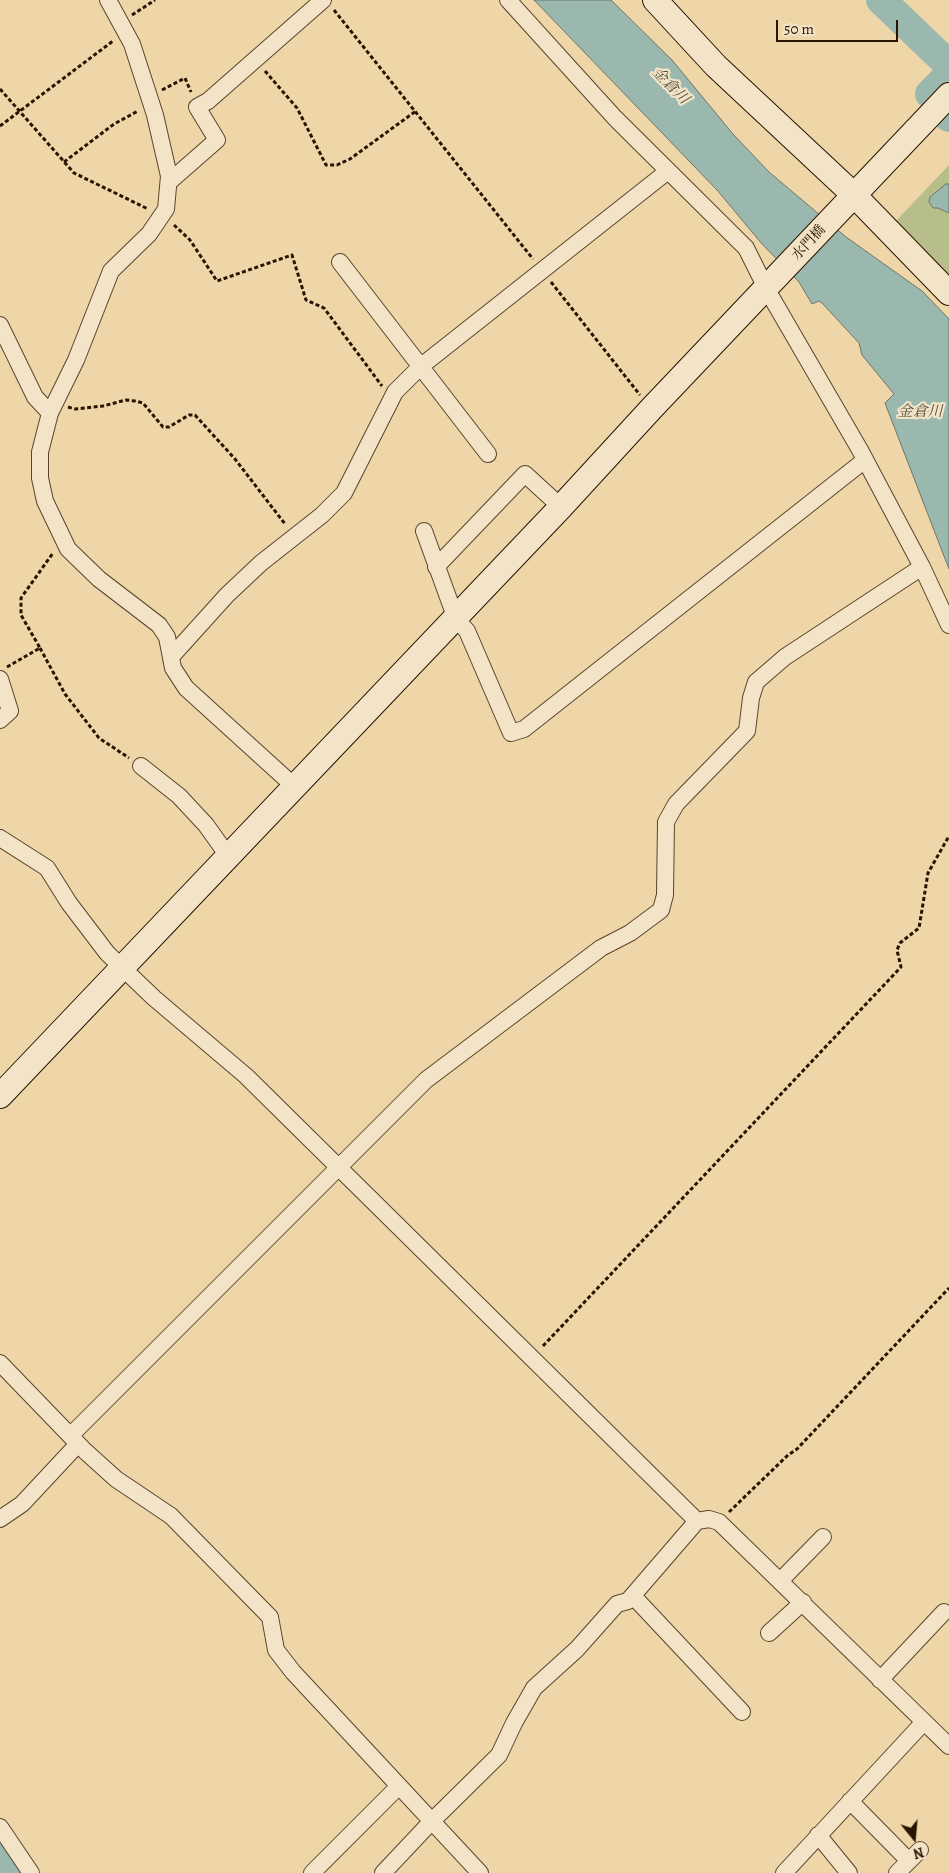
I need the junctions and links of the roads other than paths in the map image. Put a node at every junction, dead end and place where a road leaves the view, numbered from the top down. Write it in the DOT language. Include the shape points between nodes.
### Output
graph roads {
  1 [pos="108,0"];
  2 [pos="508,0"];
  3 [pos="655,0"];
  4 [pos="327,4"];
  5 [pos="949,95"];
  6 [pos="668,171"];
  7 [pos="169,182"];
  8 [pos="850,199"];
  9 [pos="340,262"];
  10 [pos="769,286"];
  11 [pos="949,293"];
  12 [pos="0,325"];
  13 [pos="5,352"];
  14 [pos="420,367"];
  15 [pos="52,408"];
  16 [pos="488,454"];
  17 [pos="865,460"];
  18 [pos="561,507"];
  19 [pos="424,531"];
  20 [pos="922,566"];
  21 [pos="436,567"];
  22 [pos="456,619"];
  23 [pos="949,625"];
  24 [pos="171,658"];
  25 [pos="0,679"];
  26 [pos="0,720"];
  27 [pos="141,766"];
  28 [pos="295,787"];
  29 [pos="0,838"];
  30 [pos="228,856"];
  31 [pos="124,968"];
  32 [pos="0,1096"];
  33 [pos="337,1167"];
  34 [pos="0,1363"];
  35 [pos="75,1439"];
  36 [pos="0,1520"];
  37 [pos="697,1521"];
  38 [pos="823,1537"];
  39 [pos="780,1581"];
  40 [pos="633,1596"];
  41 [pos="803,1602"];
  42 [pos="944,1612"];
  43 [pos="769,1633"];
  44 [pos="880,1680"];
  45 [pos="742,1712"];
  46 [pos="923,1723"];
  47 [pos="949,1746"];
  48 [pos="398,1786"];
  49 [pos="850,1801"];
  50 [pos="431,1822"];
  51 [pos="0,1827"];
  52 [pos="818,1836"];
  53 [pos="909,1861"];
  54 [pos="31,1873"];
  55 [pos="312,1873"];
  56 [pos="383,1873"];
  57 [pos="480,1873"];
  58 [pos="784,1873"];
  59 [pos="849,1873"];
  1 -- 7 [label="street" via="132,44 150,99"];
  2 -- 6 [label="street"];
  3 -- 8 [label="street" via="716,66"];
  4 -- 7 [label="street" via="197,107 217,140"];
  5 -- 8 [label="street, 水門橋"];
  6 -- 10 [label="street" via="746,248"];
  6 -- 14 [label="street"];
  7 -- 15 [label="street" via="166,209 162,216 150,234 111,272 76,360"];
  8 -- 10 [label="street, 水門橋"];
  8 -- 11 [label="street"];
  9 -- 14 [label="street"];
  10 -- 17 [label="street"];
  10 -- 18 [label="street, 水門橋"];
  12 -- 13 [label="street"];
  13 -- 15 [label="street" via="35,397"];
  14 -- 16 [label="street"];
  14 -- 24 [label="street" via="395,392 344,493 322,515 260,563"];
  15 -- 24 [label="street" via="40,452 40,478 45,501 62,540 99,579 159,624 167,637"];
  17 -- 20 [label="street"];
  17 -- 22 [label="street" via="524,730 511,734 467,632"];
  18 -- 21 [label="street" via="525,474"];
  18 -- 22 [label="street, 水門橋"];
  19 -- 21 [label="street"];
  20 -- 23 [label="street"];
  20 -- 33 [label="street" via="785,657 756,682 746,731 676,804 666,822 665,895 661,910 630,933 601,948 426,1080"];
  21 -- 22 [label="street"];
  22 -- 28 [label="street, 水門橋"];
  24 -- 28 [label="street" via="178,678 186,688"];
  25 -- 26 [label="street" via="10,711"];
  27 -- 30 [label="street" via="179,796 206,825"];
  28 -- 30 [label="street, 水門橋"];
  29 -- 31 [label="street" via="47,868 106,953"];
  30 -- 31 [label="street, 水門橋"];
  31 -- 32 [label="street, 水門橋"];
  31 -- 33 [label="street" via="154,998 246,1076"];
  33 -- 35 [label="street"];
  33 -- 37 [label="street"];
  34 -- 35 [label="street"];
  35 -- 36 [label="street" via="22,1504"];
  35 -- 48 [label="street" via="116,1479 172,1516 270,1617 276,1650"];
  37 -- 39 [label="street" via="709,1519 719,1522"];
  37 -- 40 [label="street"];
  38 -- 39 [label="street"];
  39 -- 41 [label="street"];
  40 -- 45 [label="street"];
  40 -- 50 [label="street" via="617,1604 577,1649 534,1688 499,1756"];
  41 -- 43 [label="street"];
  41 -- 44 [label="street"];
  42 -- 44 [label="street"];
  44 -- 46 [label="street"];
  46 -- 47 [label="street"];
  46 -- 49 [label="street"];
  48 -- 50 [label="street"];
  48 -- 55 [label="street"];
  49 -- 52 [label="street"];
  49 -- 53 [label="street"];
  50 -- 56 [label="street"];
  50 -- 57 [label="street"];
  51 -- 54 [label="street"];
  52 -- 58 [label="street"];
  52 -- 59 [label="street"];
}
